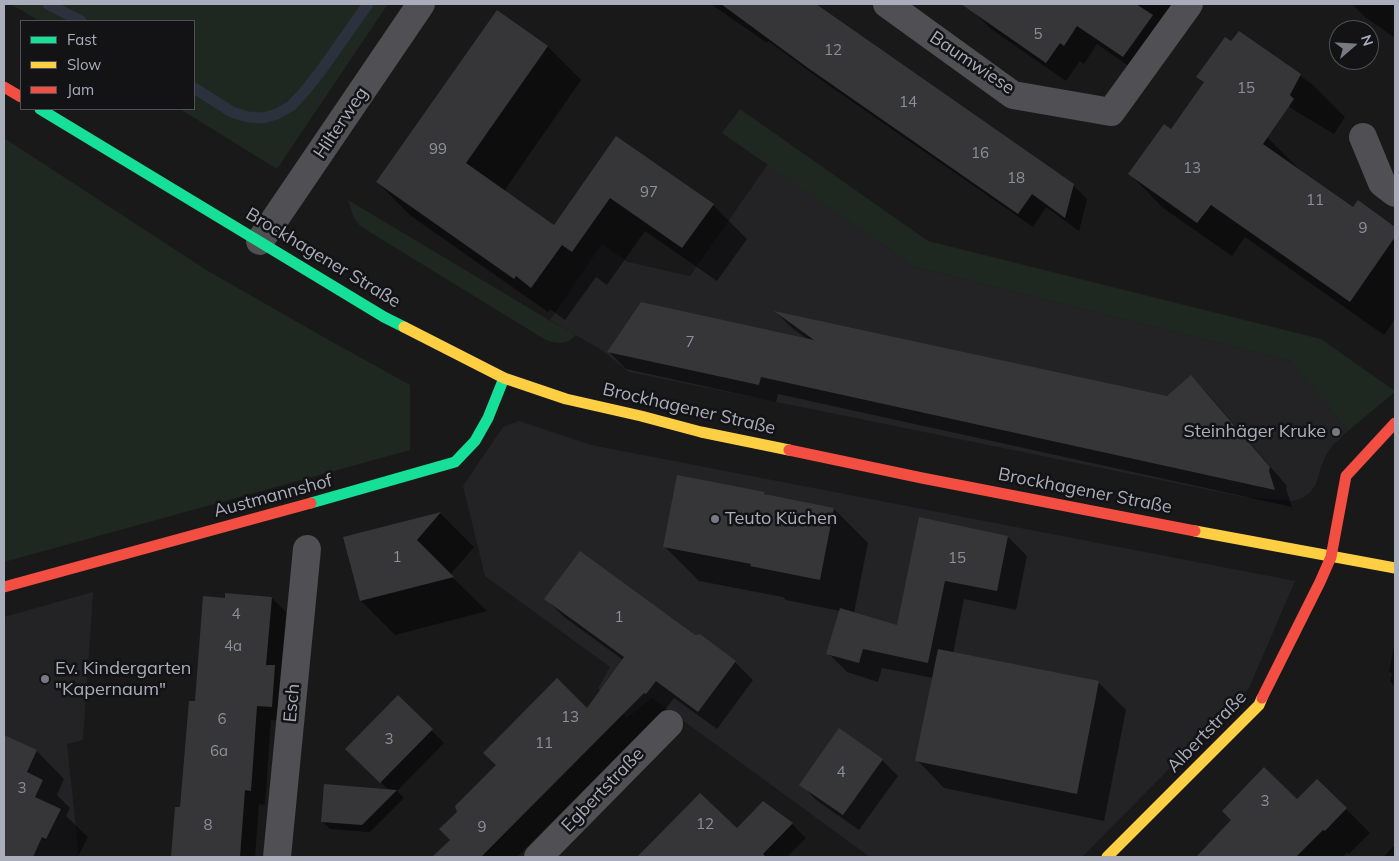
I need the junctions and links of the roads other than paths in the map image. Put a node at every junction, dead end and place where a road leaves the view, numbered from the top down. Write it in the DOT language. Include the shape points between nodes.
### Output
graph roads {
  1 [pos="421,4"];
  2 [pos="887,4"];
  3 [pos="1189,4"];
  4 [pos="4,87"];
  5 [pos="20,97"];
  6 [pos="42,110"];
  7 [pos="1363,137"];
  8 [pos="1395,193"];
  9 [pos="260,241"];
  10 [pos="504,378"];
  11 [pos="1395,423"];
  12 [pos="306,549"];
  13 [pos="1331,557"];
  14 [pos="1395,568"];
  15 [pos="4,587"];
  16 [pos="669,724"];
  17 [pos="277,857"];
  18 [pos="538,857"];
  19 [pos="1107,857"];
  1 -- 9 [label="street, Hilterweg"];
  2 -- 3 [label="street, Baumwiese" via="1013,94 1111,112"];
  4 -- 5 [label="main road"];
  6 -- 9 [label="main road, Brockhagener Straße"];
  7 -- 8 [label="street" via="1382,183"];
  9 -- 10 [label="main road, Brockhagener Straße" via="384,317"];
  10 -- 13 [label="main road, Brockhagener Straße" via="566,399 701,432"];
  10 -- 15 [label="main road, Austmannshof" via="475,441 455,462"];
  11 -- 13 [label="main road, Albertstraße" via="1346,476"];
  12 -- 17 [label="street, Esch"];
  13 -- 14 [label="main road, Brockhagener Straße"];
  13 -- 19 [label="main road, Albertstraße" via="1259,705"];
  16 -- 18 [label="street, Egbertstraße"];
}
